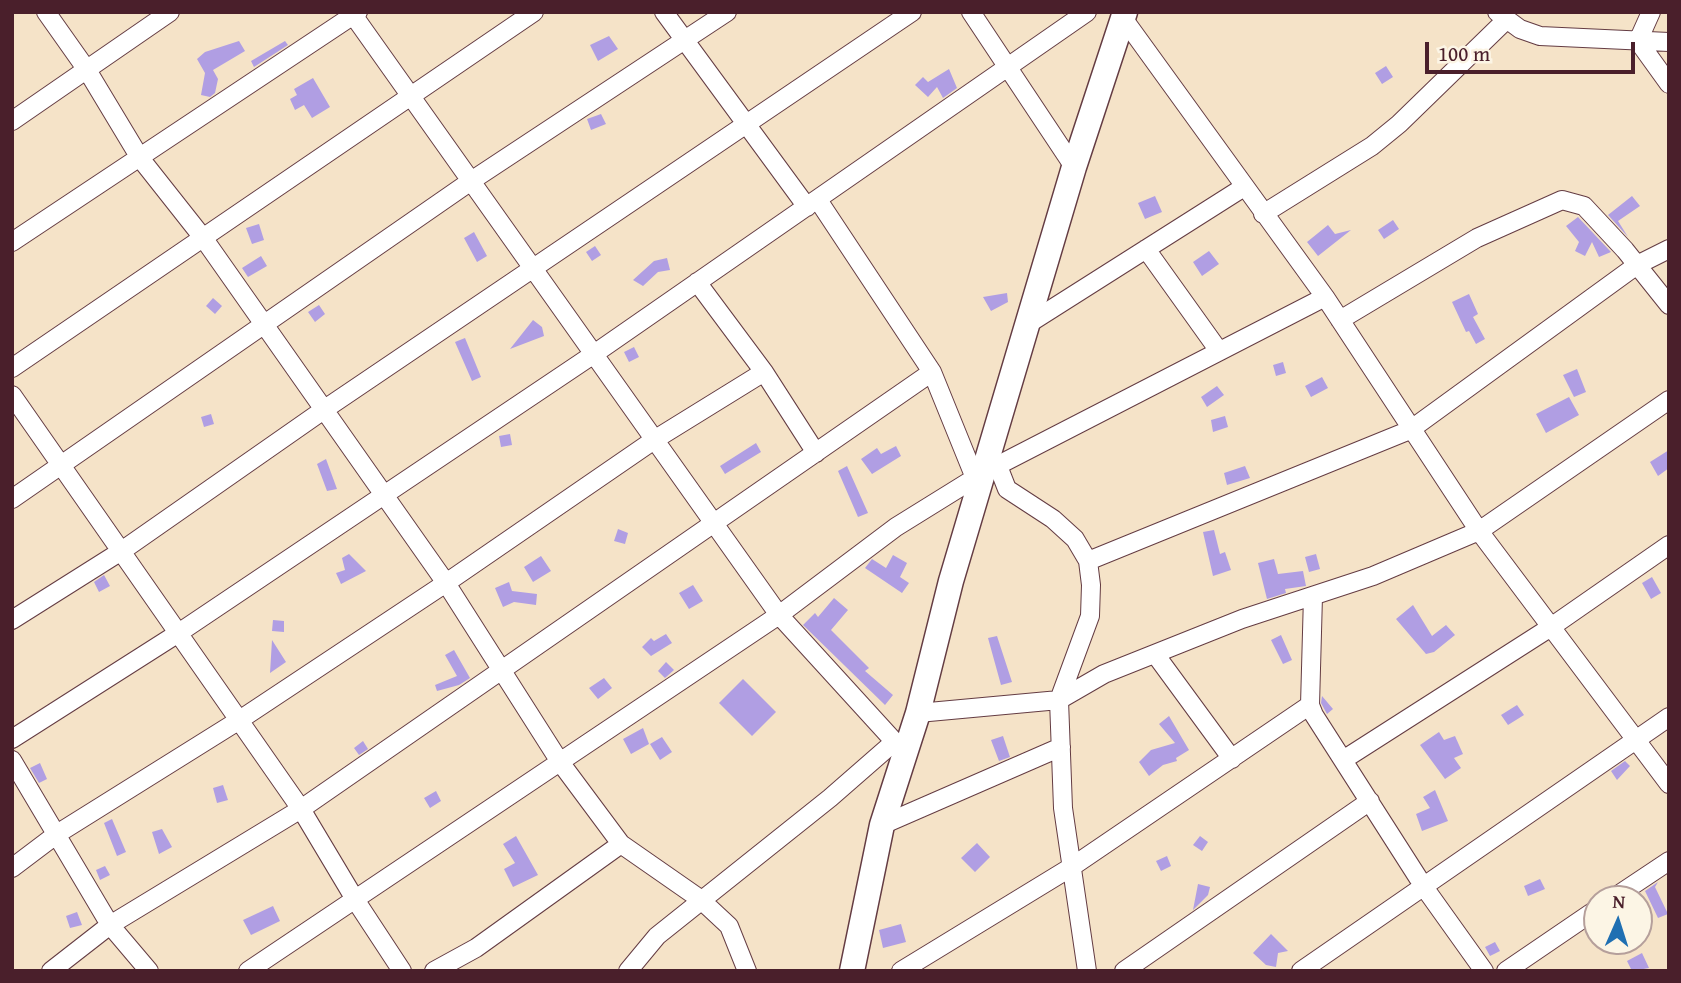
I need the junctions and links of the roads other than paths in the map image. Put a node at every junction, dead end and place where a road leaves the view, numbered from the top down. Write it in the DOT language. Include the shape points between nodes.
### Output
graph roads {
  1 [pos="46,12"];
  2 [pos="170,12"];
  3 [pos="534,12"];
  4 [pos="664,12"];
  5 [pos="727,12"];
  6 [pos="912,12"];
  7 [pos="971,12"];
  8 [pos="1087,12"];
  9 [pos="1651,12"];
  10 [pos="354,13"];
  11 [pos="1124,15"];
  12 [pos="1501,16"];
  13 [pos="686,39"];
  14 [pos="1638,41"];
  15 [pos="1669,42"];
  16 [pos="87,70"];
  17 [pos="1008,70"];
  18 [pos="1669,84"];
  19 [pos="412,97"];
  20 [pos="12,121"];
  21 [pos="745,126"];
  22 [pos="140,158"];
  23 [pos="1074,167"];
  24 [pos="471,181"];
  25 [pos="1244,187"];
  26 [pos="812,203"];
  27 [pos="1264,214"];
  28 [pos="204,239"];
  29 [pos="12,242"];
  30 [pos="1146,249"];
  31 [pos="1669,249"];
  32 [pos="1637,265"];
  33 [pos="534,270"];
  34 [pos="697,282"];
  35 [pos="1325,297"];
  36 [pos="1669,305"];
  37 [pos="1340,320"];
  38 [pos="1028,324"];
  39 [pos="263,325"];
  40 [pos="1219,351"];
  41 [pos="594,354"];
  42 [pos="12,368"];
  43 [pos="764,372"];
  44 [pos="932,372"];
  45 [pos="12,395"];
  46 [pos="1669,400"];
  47 [pos="322,411"];
  48 [pos="1410,430"];
  49 [pos="654,440"];
  50 [pos="816,453"];
  51 [pos="63,463"];
  52 [pos="985,472"];
  53 [pos="383,496"];
  54 [pos="12,499"];
  55 [pos="715,525"];
  56 [pos="1479,531"];
  57 [pos="1669,545"];
  58 [pos="123,550"];
  59 [pos="1088,562"];
  60 [pos="446,583"];
  61 [pos="1313,596"];
  62 [pos="779,615"];
  63 [pos="12,620"];
  64 [pos="1551,627"];
  65 [pos="180,632"];
  66 [pos="1155,654"];
  67 [pos="501,670"];
  68 [pos="1059,700"];
  69 [pos="1310,705"];
  70 [pos="918,713"];
  71 [pos="1669,717"];
  72 [pos="241,719"];
  73 [pos="12,739"];
  74 [pos="1637,742"];
  75 [pos="899,747"];
  76 [pos="1061,747"];
  77 [pos="1232,759"];
  78 [pos="12,760"];
  79 [pos="1343,760"];
  80 [pos="560,762"];
  81 [pos="1669,784"];
  82 [pos="1370,802"];
  83 [pos="301,809"];
  84 [pos="883,825"];
  85 [pos="57,834"];
  86 [pos="621,844"];
  87 [pos="1669,860"];
  88 [pos="1073,866"];
  89 [pos="12,868"];
  90 [pos="1632,885"];
  91 [pos="1424,887"];
  92 [pos="700,899"];
  93 [pos="356,901"];
  94 [pos="1583,919"];
  95 [pos="110,925"];
  96 [pos="51,971"];
  97 [pos="149,971"];
  98 [pos="248,971"];
  99 [pos="402,971"];
  100 [pos="434,971"];
  101 [pos="628,971"];
  102 [pos="747,971"];
  103 [pos="852,971"];
  104 [pos="901,971"];
  105 [pos="1087,971"];
  106 [pos="1124,971"];
  107 [pos="1301,971"];
  108 [pos="1484,971"];
  109 [pos="1506,971"];
  1 -- 16 [label="street"];
  2 -- 16 [label="street"];
  3 -- 19 [label="street"];
  4 -- 13 [label="street"];
  5 -- 13 [label="street"];
  6 -- 21 [label="street"];
  7 -- 17 [label="street"];
  8 -- 17 [label="street"];
  9 -- 14 [label="street"];
  10 -- 19 [label="street"];
  10 -- 22 [label="street"];
  11 -- 23 [label="main road"];
  11 -- 25 [label="street"];
  12 -- 14 [label="street" via="1540,36"];
  12 -- 27 [label="street" via="1399,124"];
  13 -- 21 [label="street"];
  13 -- 24 [label="street"];
  14 -- 15 [label="street"];
  14 -- 18 [label="street"];
  16 -- 20 [label="street"];
  16 -- 22 [label="street"];
  17 -- 23 [label="street"];
  17 -- 26 [label="street"];
  19 -- 24 [label="street"];
  19 -- 28 [label="street"];
  21 -- 26 [label="street"];
  21 -- 33 [label="street"];
  22 -- 28 [label="street"];
  22 -- 29 [label="street"];
  23 -- 38 [label="main road"];
  24 -- 33 [label="street"];
  24 -- 39 [label="street"];
  25 -- 27 [label="street"];
  25 -- 30 [label="street"];
  26 -- 34 [label="street"];
  26 -- 44 [label="street"];
  27 -- 35 [label="street"];
  28 -- 39 [label="street"];
  28 -- 42 [label="street"];
  30 -- 38 [label="street"];
  30 -- 40 [label="street"];
  31 -- 32 [label="street"];
  32 -- 36 [label="street"];
  32 -- 37 [label="street" via="1584,206 1562,200 1477,238"];
  32 -- 48 [label="street"];
  33 -- 41 [label="street"];
  33 -- 47 [label="street"];
  34 -- 41 [label="street"];
  34 -- 43 [label="street"];
  35 -- 37 [label="street"];
  35 -- 40 [label="street"];
  37 -- 48 [label="street"];
  38 -- 52 [label="main road"];
  39 -- 47 [label="street"];
  39 -- 51 [label="street"];
  40 -- 52 [label="street"];
  41 -- 49 [label="street"];
  41 -- 53 [label="street"];
  43 -- 49 [label="street"];
  43 -- 50 [label="street"];
  44 -- 50 [label="street"];
  44 -- 52 [label="street"];
  45 -- 51 [label="street"];
  46 -- 56 [label="street"];
  47 -- 53 [label="street"];
  47 -- 58 [label="street"];
  48 -- 56 [label="street"];
  48 -- 59 [label="street"];
  49 -- 55 [label="street"];
  49 -- 60 [label="street"];
  50 -- 55 [label="street"];
  51 -- 54 [label="street"];
  51 -- 58 [label="street"];
  52 -- 59 [label="street" via="1054,519 1075,539"];
  52 -- 62 [label="street" via="896,527"];
  52 -- 70 [label="main road"];
  53 -- 60 [label="street"];
  53 -- 65 [label="street"];
  55 -- 62 [label="street"];
  55 -- 67 [label="street"];
  56 -- 61 [label="street"];
  56 -- 64 [label="street"];
  57 -- 64 [label="street"];
  58 -- 63 [label="street"];
  58 -- 65 [label="street"];
  59 -- 68 [label="street" via="1090,616"];
  60 -- 67 [label="street"];
  60 -- 72 [label="street"];
  61 -- 66 [label="street"];
  61 -- 69 [label="street"];
  62 -- 75 [label="street"];
  62 -- 80 [label="street"];
  64 -- 74 [label="street"];
  64 -- 79 [label="street"];
  65 -- 72 [label="street"];
  65 -- 73 [label="street"];
  66 -- 68 [label="street" via="1104,674"];
  66 -- 77 [label="street"];
  67 -- 80 [label="street"];
  67 -- 83 [label="street"];
  68 -- 70 [label="street"];
  68 -- 76 [label="street"];
  69 -- 77 [label="street"];
  69 -- 79 [label="street"];
  70 -- 75 [label="main road"];
  71 -- 74 [label="street"];
  72 -- 83 [label="street"];
  72 -- 85 [label="street"];
  74 -- 81 [label="street"];
  74 -- 91 [label="street"];
  75 -- 84 [label="main road"];
  75 -- 92 [label="street"];
  76 -- 84 [label="street"];
  76 -- 88 [label="street" via="1063,808"];
  77 -- 88 [label="street"];
  78 -- 85 [label="street"];
  79 -- 82 [label="street"];
  80 -- 86 [label="street"];
  80 -- 93 [label="street"];
  82 -- 91 [label="street"];
  82 -- 106 [label="street"];
  83 -- 93 [label="street"];
  83 -- 95 [label="street"];
  84 -- 103 [label="main road"];
  85 -- 89 [label="street"];
  85 -- 95 [label="street"];
  86 -- 92 [label="street"];
  86 -- 100 [label="street" via="476,948"];
  87 -- 90 [label="street"];
  88 -- 104 [label="street"];
  88 -- 105 [label="street"];
  91 -- 107 [label="street"];
  91 -- 108 [label="street"];
  92 -- 101 [label="street" via="657,936"];
  92 -- 102 [label="street" via="729,926"];
  93 -- 98 [label="street"];
  93 -- 99 [label="street"];
  94 -- 109 [label="street"];
  95 -- 96 [label="street"];
  95 -- 97 [label="street"];
}
